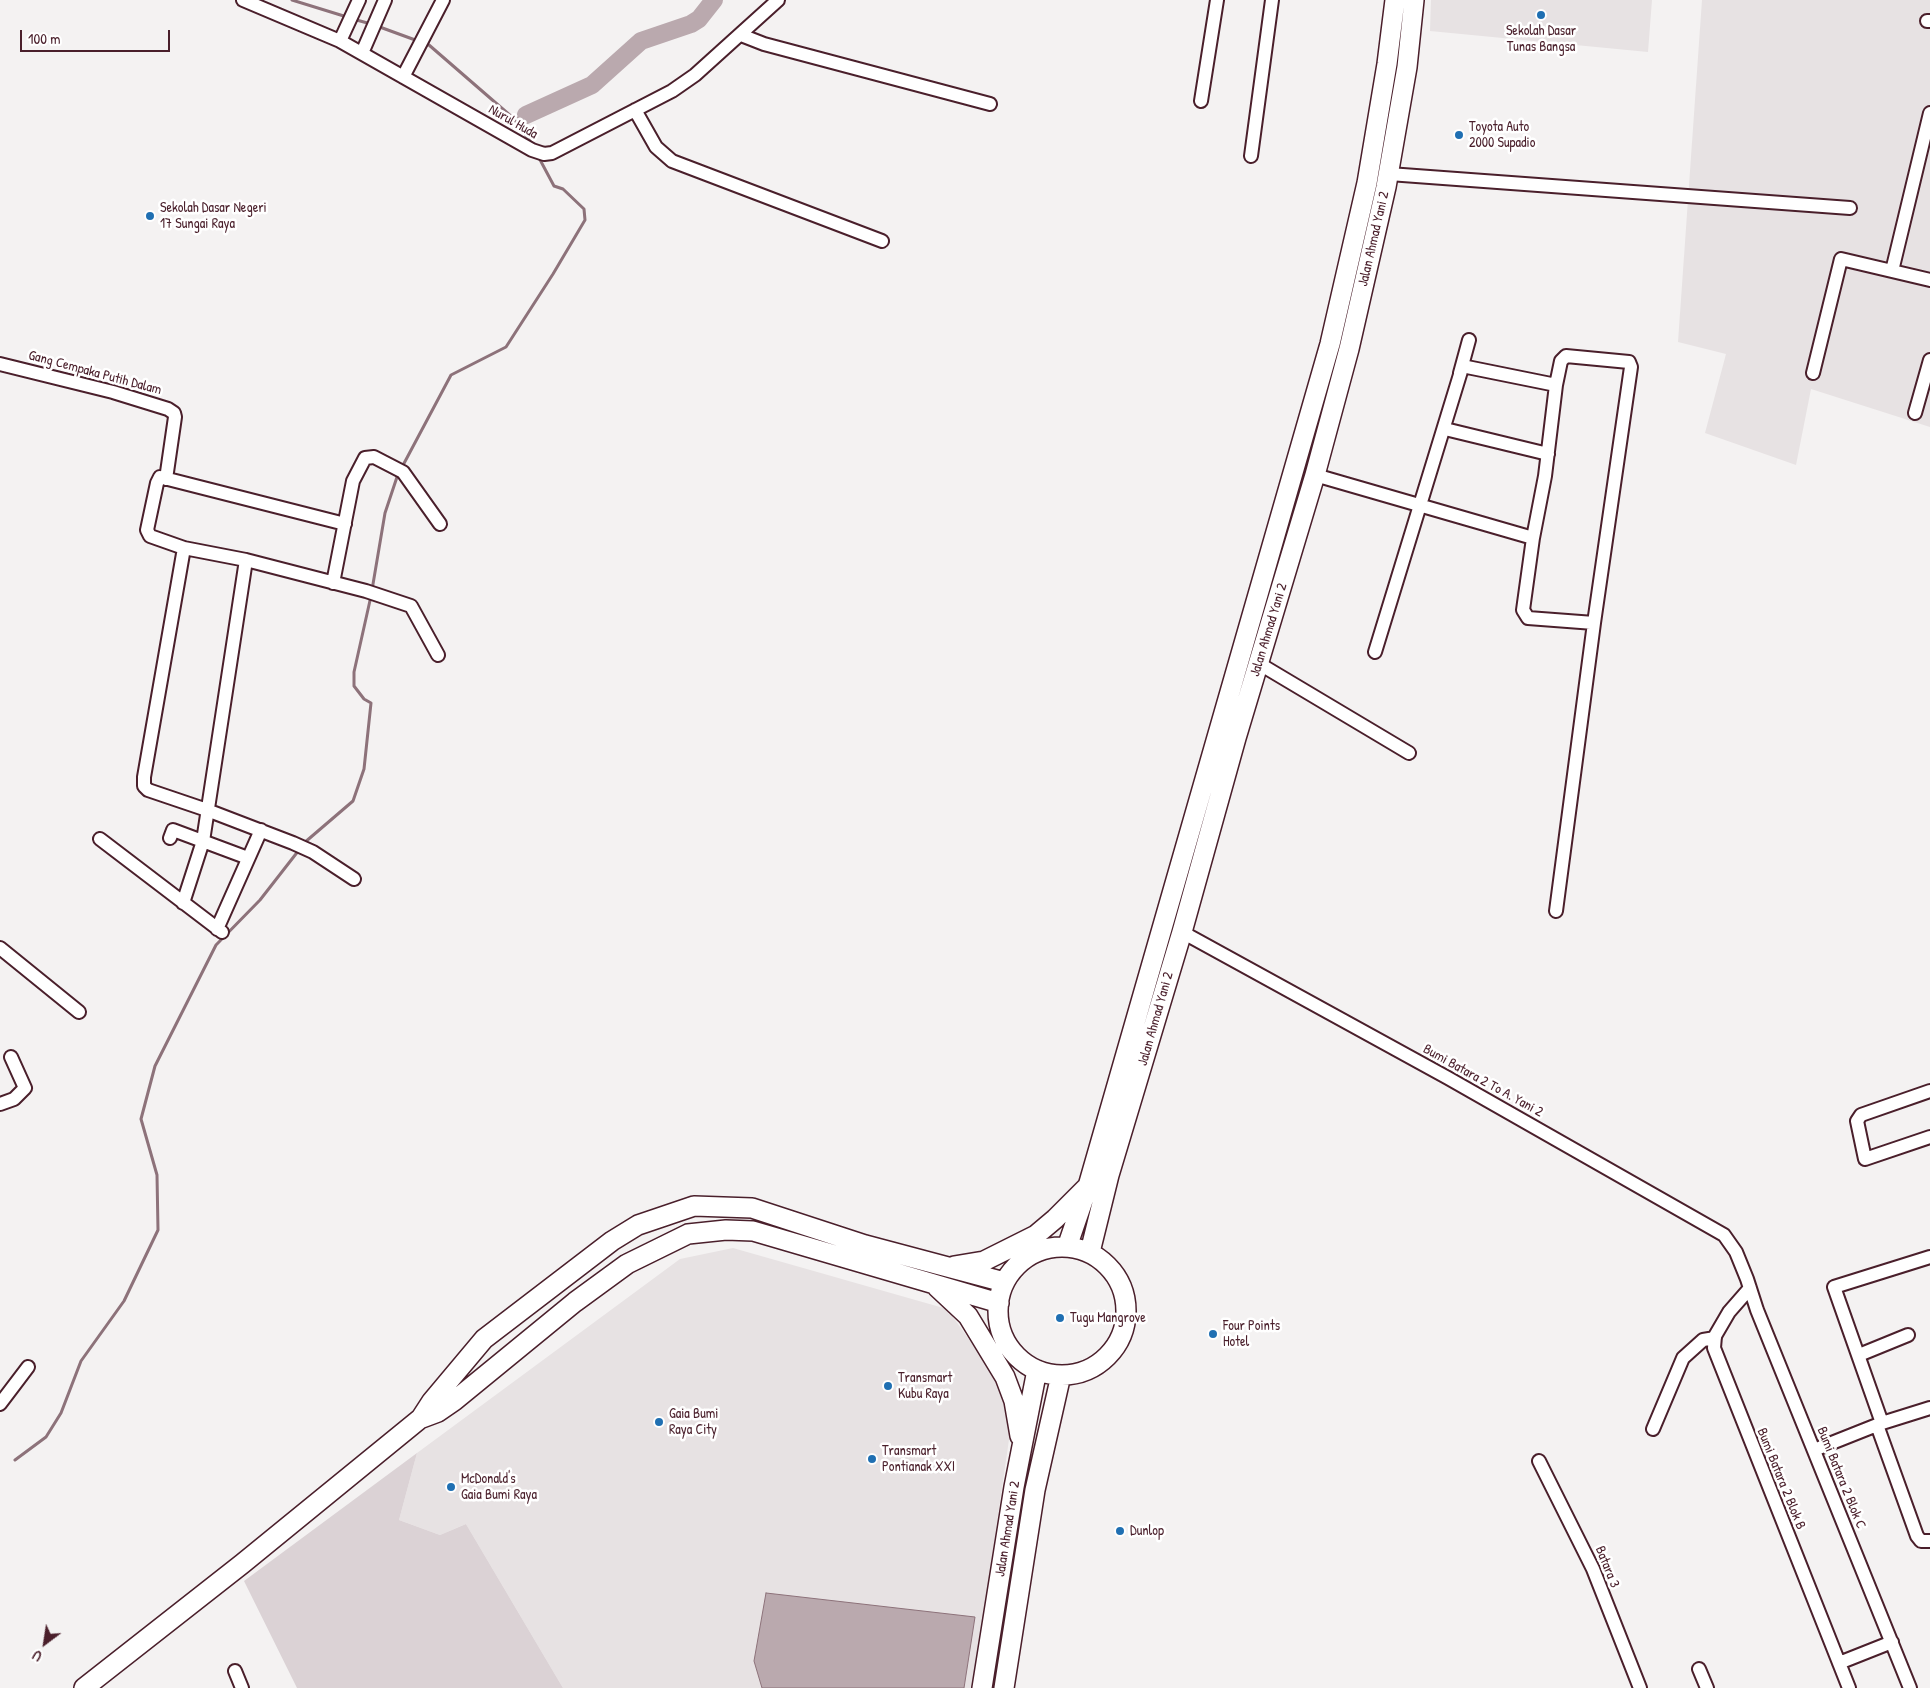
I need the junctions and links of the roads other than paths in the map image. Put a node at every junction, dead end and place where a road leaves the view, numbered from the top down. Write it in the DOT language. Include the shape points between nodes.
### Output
graph roads {
  1 [pos="385,0"];
  2 [pos="443,0"];
  3 [pos="778,0"];
  4 [pos="1217,0"];
  5 [pos="1272,0"];
  6 [pos="1395,0"];
  7 [pos="1414,0"];
  8 [pos="248,1"];
  9 [pos="357,5"];
  10 [pos="741,35"];
  11 [pos="340,41"];
  12 [pos="362,53"];
  13 [pos="403,77"];
  14 [pos="1201,101"];
  15 [pos="990,104"];
  16 [pos="635,110"];
  17 [pos="1930,113"];
  18 [pos="1251,156"];
  19 [pos="1389,174"];
  20 [pos="1850,208"];
  21 [pos="882,241"];
  22 [pos="1892,271"];
  23 [pos="1930,280"];
  24 [pos="1469,340"];
  25 [pos="1930,360"];
  26 [pos="0,364"];
  27 [pos="1460,373"];
  28 [pos="1813,373"];
  29 [pos="1556,385"];
  30 [pos="1915,413"];
  31 [pos="1445,429"];
  32 [pos="1548,454"];
  33 [pos="1315,475"];
  34 [pos="166,479"];
  35 [pos="1421,504"];
  36 [pos="346,524"];
  37 [pos="440,524"];
  38 [pos="1533,538"];
  39 [pos="184,548"];
  40 [pos="246,560"];
  41 [pos="333,583"];
  42 [pos="1594,623"];
  43 [pos="1375,652"];
  44 [pos="438,655"];
  45 [pos="1258,663"];
  46 [pos="1409,753"];
  47 [pos="207,810"];
  48 [pos="261,830"];
  49 [pos="170,838"];
  50 [pos="100,839"];
  51 [pos="203,841"];
  52 [pos="248,858"];
  53 [pos="354,879"];
  54 [pos="183,903"];
  55 [pos="1556,910"];
  56 [pos="1182,932"];
  57 [pos="0,948"];
  58 [pos="79,1012"];
  59 [pos="11,1057"];
  60 [pos="1930,1091"];
  61 [pos="0,1104"];
  62 [pos="1930,1137"];
  63 [pos="1088,1186"];
  64 [pos="1067,1247"];
  65 [pos="1090,1252"];
  66 [pos="1930,1257"];
  67 [pos="943,1266"];
  68 [pos="1004,1282"];
  69 [pos="1748,1284"];
  70 [pos="935,1285"];
  71 [pos="999,1303"];
  72 [pos="1908,1335"];
  73 [pos="1715,1338"];
  74 [pos="1859,1355"];
  75 [pos="28,1367"];
  76 [pos="1037,1370"];
  77 [pos="1061,1375"];
  78 [pos="0,1404"];
  79 [pos="1930,1408"];
  80 [pos="421,1418"];
  81 [pos="1879,1424"];
  82 [pos="1653,1429"];
  83 [pos="1021,1447"];
  84 [pos="1814,1450"];
  85 [pos="1539,1461"];
  86 [pos="1930,1541"];
  87 [pos="1892,1642"];
  88 [pos="1839,1663"];
  89 [pos="1699,1669"];
  90 [pos="235,1671"];
  91 [pos="84,1688"];
  92 [pos="242,1688"];
  93 [pos="982,1688"];
  94 [pos="1004,1688"];
  95 [pos="1640,1688"];
  96 [pos="1707,1688"];
  97 [pos="1849,1688"];
  98 [pos="1910,1688"];
  1 -- 12 [label="street"];
  2 -- 13 [label="street"];
  3 -- 10 [label="street, Nurul Huda"];
  4 -- 14 [label="street"];
  5 -- 18 [label="street"];
  6 -- 63 [label="highway, Jalan Ahmad Yani 2" via="1367,183 1330,344"];
  7 -- 19 [label="highway, Jalan Ahmad Yani 2" via="1407,67"];
  8 -- 11 [label="street, Nurul Huda"];
  9 -- 11 [label="street"];
  10 -- 15 [label="street" via="764,44"];
  10 -- 16 [label="street, Nurul Huda" via="683,84"];
  11 -- 12 [label="street, Nurul Huda"];
  12 -- 13 [label="street, Nurul Huda"];
  13 -- 16 [label="street, Nurul Huda" via="536,152 552,153"];
  16 -- 21 [label="street" via="656,147 672,161"];
  17 -- 22 [label="street"];
  19 -- 20 [label="street"];
  19 -- 33 [label="highway, Jalan Ahmad Yani 2" via="1349,349"];
  22 -- 23 [label="street"];
  22 -- 28 [label="street" via="1841,259"];
  24 -- 27 [label="street"];
  25 -- 30 [label="street"];
  26 -- 34 [label="street, Gang Cempaka Putih Dalam" via="113,392 174,413"];
  27 -- 29 [label="street" via="1467,367"];
  27 -- 31 [label="street"];
  29 -- 32 [label="street"];
  29 -- 42 [label="street" via="1561,361 1566,356 1631,364"];
  31 -- 32 [label="street"];
  31 -- 35 [label="street"];
  32 -- 38 [label="street"];
  33 -- 35 [label="street"];
  33 -- 45 [label="highway, Jalan Ahmad Yani 2"];
  34 -- 36 [label="street"];
  34 -- 39 [label="street" via="160,477 156,483 147,530 150,536"];
  35 -- 38 [label="street"];
  35 -- 43 [label="street"];
  36 -- 37 [label="street" via="353,481 365,458 374,457 399,470"];
  36 -- 41 [label="street"];
  38 -- 42 [label="street" via="1524,614 1528,618"];
  39 -- 40 [label="street"];
  39 -- 47 [label="street" via="144,786"];
  40 -- 41 [label="street"];
  40 -- 47 [label="street"];
  41 -- 44 [label="street" via="411,606"];
  42 -- 55 [label="street"];
  45 -- 46 [label="street"];
  45 -- 56 [label="highway, Jalan Ahmad Yani 2"];
  47 -- 48 [label="street"];
  47 -- 51 [label="street"];
  48 -- 52 [label="street"];
  48 -- 53 [label="street" via="302,847"];
  49 -- 51 [label="street" via="173,830"];
  50 -- 54 [label="street"];
  51 -- 52 [label="street"];
  51 -- 54 [label="street"];
  52 -- 54 [label="street" via="219,931"];
  56 -- 65 [label="highway, Jalan Ahmad Yani 2" via="1109,1175"];
  56 -- 69 [label="street, Bumi Batara 2 To A. Yani 2" via="1724,1235 1736,1252"];
  57 -- 58 [label="street"];
  59 -- 61 [label="street" via="25,1088 14,1100"];
  60 -- 62 [label="street" via="1861,1116 1856,1121 1865,1159"];
  63 -- 64 [label="highway, Jalan Ahmad Yani 2"];
  63 -- 67 [label="highway" via="1044,1229 1002,1254 974,1264"];
  64 -- 65 [label="highway"];
  64 -- 68 [label="highway" via="1041,1249 1025,1257"];
  65 -- 77 [label="highway" via="1104,1261 1122,1287 1126,1302 1123,1333 1105,1359 1092,1368 1077,1374"];
  66 -- 74 [label="street" via="1834,1287"];
  67 -- 68 [label="highway"];
  67 -- 80 [label="highway" via="865,1245 752,1208 694,1206 631,1229 516,1314 484,1339"];
  68 -- 71 [label="highway"];
  69 -- 73 [label="street"];
  69 -- 84 [label="street, Bumi Batara 2 Blok C"];
  70 -- 71 [label="highway"];
  70 -- 80 [label="highway" via="752,1231 688,1234 627,1264 454,1401"];
  70 -- 83 [label="highway" via="968,1316 1005,1377 1014,1401"];
  71 -- 76 [label="highway" via="998,1321 1003,1337 1012,1352"];
  72 -- 74 [label="street"];
  73 -- 82 [label="street" via="1703,1340 1683,1358"];
  73 -- 88 [label="street, Bumi Batara 2 Blok B" via="1714,1348 1719,1363"];
  74 -- 81 [label="street"];
  75 -- 78 [label="street"];
  76 -- 77 [label="highway"];
  76 -- 83 [label="highway, Jalan Ahmad Yani 2"];
  77 -- 94 [label="highway, Jalan Ahmad Yani 2" via="1036,1490"];
  79 -- 81 [label="street"];
  80 -- 91 [label="highway"];
  81 -- 84 [label="street"];
  81 -- 86 [label="street" via="1917,1536"];
  83 -- 93 [label="highway, Jalan Ahmad Yani 2"];
  84 -- 87 [label="street, Bumi Batara 2 Blok C"];
  85 -- 95 [label="street, Batara 3" via="1594,1569"];
  87 -- 88 [label="street"];
  87 -- 98 [label="street, Bumi Batara 2 Blok C"];
  88 -- 97 [label="street, Bumi Batara 2 Blok B"];
  89 -- 96 [label="street"];
  90 -- 92 [label="street"];
}
